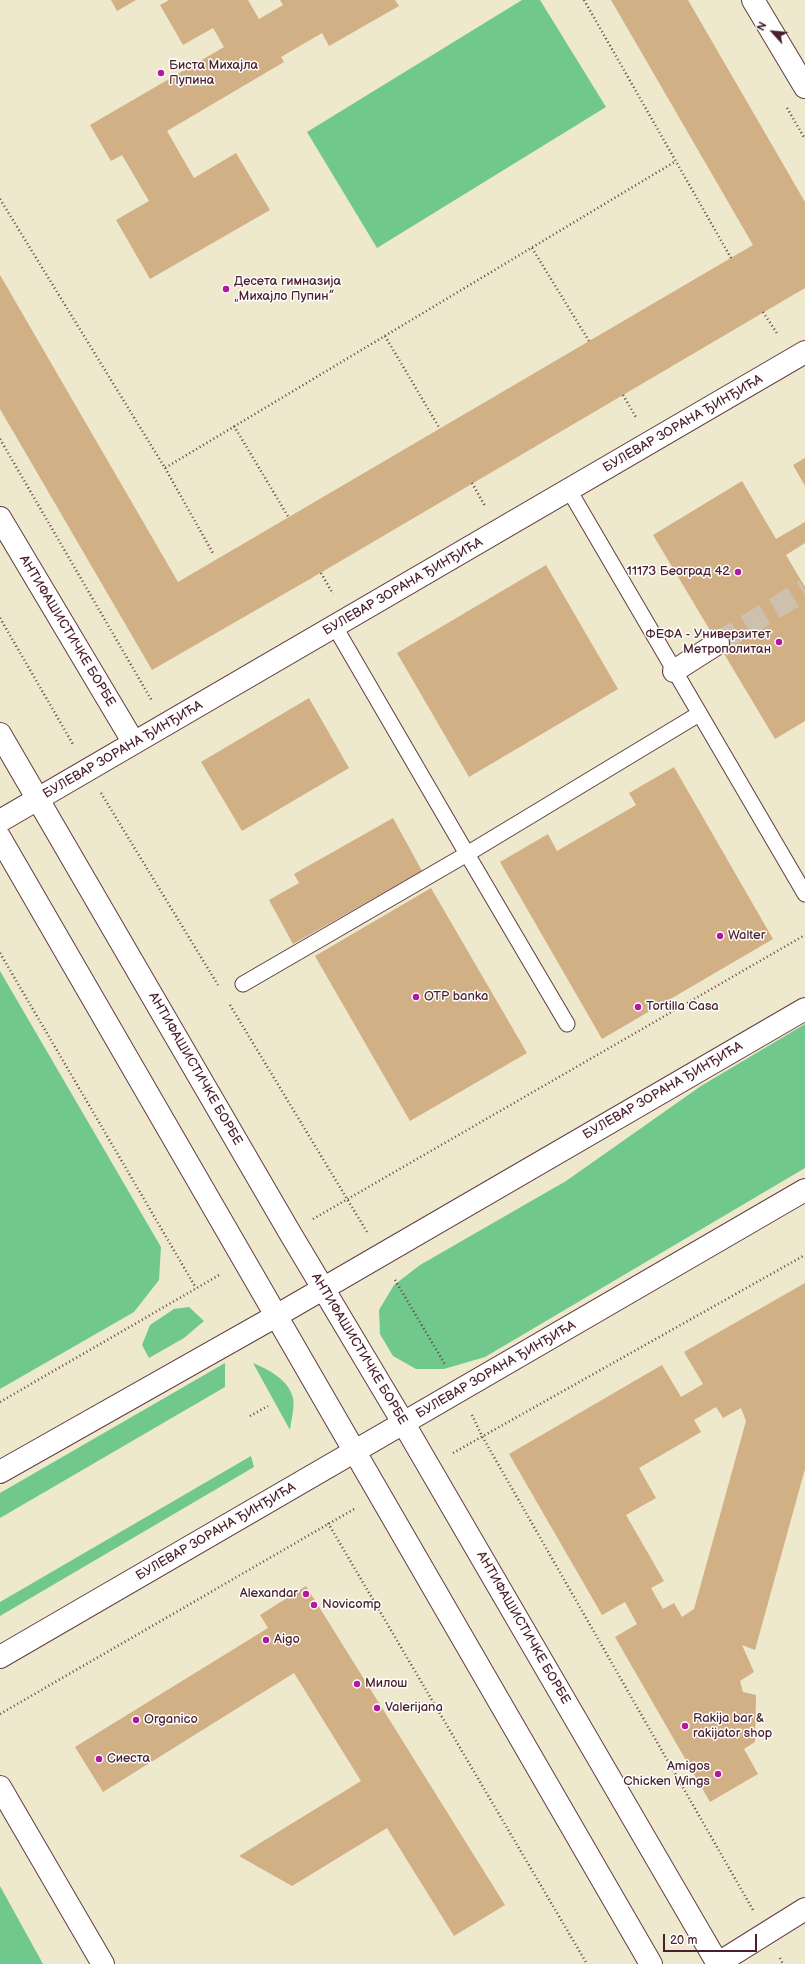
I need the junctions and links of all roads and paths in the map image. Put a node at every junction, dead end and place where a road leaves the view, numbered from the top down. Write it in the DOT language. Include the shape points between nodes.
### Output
graph roads {
  1 [pos="584,0"];
  2 [pos="753,0"];
  3 [pos="805,87"];
  4 [pos="676,161"];
  5 [pos="0,199"];
  6 [pos="532,248"];
  7 [pos="731,258"];
  8 [pos="763,312"];
  9 [pos="385,336"];
  10 [pos="589,341"];
  11 [pos="773,341"];
  12 [pos="805,352"];
  13 [pos="623,395"];
  14 [pos="644,416"];
  15 [pos="637,420"];
  16 [pos="630,424"];
  17 [pos="234,426"];
  18 [pos="440,429"];
  19 [pos="0,439"];
  20 [pos="165,468"];
  21 [pos="472,484"];
  22 [pos="569,490"];
  23 [pos="486,508"];
  24 [pos="0,518"];
  25 [pos="289,518"];
  26 [pos="214,555"];
  27 [pos="321,572"];
  28 [pos="335,596"];
  29 [pos="0,618"];
  30 [pos="335,627"];
  31 [pos="718,643"];
  32 [pos="674,671"];
  33 [pos="159,700"];
  34 [pos="699,714"];
  35 [pos="0,734"];
  36 [pos="134,743"];
  37 [pos="88,770"];
  38 [pos="38,799"];
  39 [pos="0,821"];
  40 [pos="0,838"];
  41 [pos="467,854"];
  42 [pos="805,894"];
  43 [pos="805,935"];
  44 [pos="0,953"];
  45 [pos="243,984"];
  46 [pos="220,989"];
  47 [pos="229,1002"];
  48 [pos="805,1009"];
  49 [pos="567,1024"];
  50 [pos="805,1190"];
  51 [pos="348,1198"];
  52 [pos="380,1255"];
  53 [pos="805,1255"];
  54 [pos="323,1288"];
  55 [pos="276,1316"];
  56 [pos="461,1391"];
  57 [pos="0,1402"];
  58 [pos="268,1406"];
  59 [pos="250,1416"];
  60 [pos="404,1424"];
  61 [pos="482,1436"];
  62 [pos="355,1452"];
  63 [pos="0,1472"];
  64 [pos="0,1657"];
  65 [pos="0,1714"];
  66 [pos="0,1787"];
  67 [pos="805,1909"];
  68 [pos="766,1935"];
  69 [pos="103,1964"];
  70 [pos="587,1964"];
  71 [pos="651,1964"];
  72 [pos="718,1964"];
  73 [pos="784,1964"];
  1 -- 4 [label="path"];
  2 -- 3 [label="street"];
  4 -- 6 [label="path"];
  4 -- 7 [label="path"];
  5 -- 20 [label="path"];
  6 -- 9 [label="path"];
  6 -- 10 [label="path"];
  8 -- 11 [label="path" via="779,337"];
  9 -- 17 [label="path"];
  9 -- 18 [label="path"];
  12 -- 22 [label="street, БУЛЕВАР ЗОРАНА ЂИНЂИЋА"];
  13 -- 15 [label="path"];
  14 -- 15 [label="path"];
  15 -- 16 [label="path"];
  17 -- 20 [label="path"];
  17 -- 25 [label="path"];
  19 -- 33 [label="path" via="153,704"];
  20 -- 26 [label="path"];
  21 -- 23 [label="path"];
  22 -- 30 [label="street, БУЛЕВАР ЗОРАНА ЂИНЂИЋА"];
  22 -- 32 [label="lane"];
  24 -- 36 [label="street, АНТИФАШИСТИЧКЕ БОРБЕ"];
  27 -- 28 [label="path"];
  29 -- 37 [label="path"];
  30 -- 36 [label="street, БУЛЕВАР ЗОРАНА ЂИНЂИЋА"];
  30 -- 41 [label="lane"];
  31 -- 32 [label="street"];
  32 -- 34 [label="lane"];
  34 -- 41 [label="lane"];
  34 -- 42 [label="lane"];
  35 -- 38 [label="street, АНТИФАШИСТИЧКЕ БОРБЕ"];
  36 -- 37 [label="street, БУЛЕВАР ЗОРАНА ЂИНЂИЋА"];
  37 -- 38 [label="street, БУЛЕВАР ЗОРАНА ЂИНЂИЋА"];
  37 -- 46 [label="path"];
  38 -- 39 [label="street, БУЛЕВАР ЗОРАНА ЂИНЂИЋА"];
  38 -- 54 [label="street, АНТИФАШИСТИЧКЕ БОРБЕ"];
  40 -- 55 [label="street"];
  41 -- 45 [label="lane"];
  41 -- 49 [label="lane"];
  43 -- 51 [label="path"];
  44 -- 57 [label="path" via="196,1288"];
  47 -- 51 [label="path"];
  48 -- 52 [label="street, БУЛЕВАР ЗОРАНА ЂИНЂИЋА"];
  50 -- 56 [label="street, БУЛЕВАР ЗОРАНА ЂИНЂИЋА"];
  51 -- 52 [label="path"];
  52 -- 54 [label="street, БУЛЕВАР ЗОРАНА ЂИНЂИЋА"];
  52 -- 56 [label="path"];
  53 -- 61 [label="path"];
  54 -- 55 [label="street, БУЛЕВАР ЗОРАНА ЂИНЂИЋА"];
  54 -- 60 [label="street, АНТИФАШИСТИЧКЕ БОРБЕ"];
  55 -- 62 [label="street"];
  55 -- 63 [label="street, БУЛЕВАР ЗОРАНА ЂИНЂИЋА"];
  56 -- 60 [label="street, БУЛЕВАР ЗОРАНА ЂИНЂИЋА"];
  56 -- 61 [label="path"];
  58 -- 59 [label="path"];
  60 -- 62 [label="street, БУЛЕВАР ЗОРАНА ЂИНЂИЋА"];
  60 -- 72 [label="street, АНТИФАШИСТИЧКЕ БОРБЕ"];
  61 -- 68 [label="path"];
  62 -- 64 [label="street, БУЛЕВАР ЗОРАНА ЂИНЂИЋА"];
  62 -- 71 [label="street"];
  65 -- 70 [label="path" via="328,1523"];
  66 -- 69 [label="street"];
  67 -- 68 [label="street, АНТИФАШИСТИЧКЕ БОРБЕ"];
  68 -- 72 [label="street, АНТИФАШИСТИЧКЕ БОРБЕ"];
  68 -- 73 [label="path"];
}
